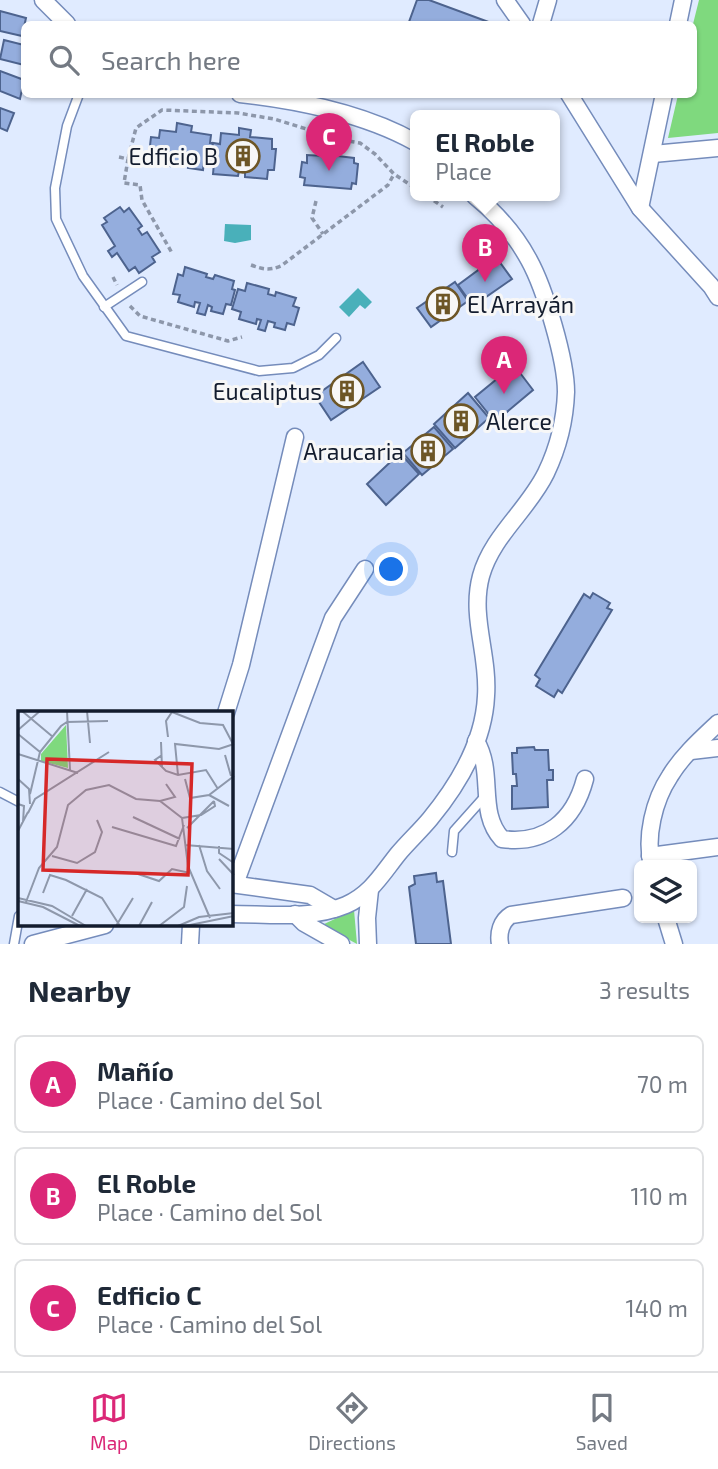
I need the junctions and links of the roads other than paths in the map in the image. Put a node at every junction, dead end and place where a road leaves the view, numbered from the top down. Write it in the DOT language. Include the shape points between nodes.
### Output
graph roads {
  1 [pos="43,0"];
  2 [pos="505,0"];
  3 [pos="548,0"];
  4 [pos="683,0"];
  5 [pos="64,21"];
  6 [pos="520,21"];
  7 [pos="542,21"];
  8 [pos="679,21"];
  9 [pos="78,98"];
  10 [pos="268,98"];
  11 [pos="571,98"];
  12 [pos="663,98"];
  13 [pos="339,113"];
  14 [pos="410,139"];
  15 [pos="718,148"];
  16 [pos="410,150"];
  17 [pos="653,154"];
  18 [pos="481,201"];
  19 [pos="640,208"];
  20 [pos="142,282"];
  21 [pos="718,297"];
  22 [pos="104,307"];
  23 [pos="336,338"];
  24 [pos="295,437"];
  25 [pos="365,569"];
  26 [pos="227,711"];
  27 [pos="718,723"];
  28 [pos="476,741"];
  29 [pos="718,748"];
  30 [pos="691,751"];
  31 [pos="585,779"];
  32 [pos="0,792"];
  33 [pos="488,793"];
  34 [pos="18,801"];
  35 [pos="718,847"];
  36 [pos="452,852"];
  37 [pos="651,860"];
  38 [pos="656,860"];
  39 [pos="233,884"];
  40 [pos="370,891"];
  41 [pos="623,898"];
  42 [pos="334,909"];
  43 [pos="233,914"];
  44 [pos="295,914"];
  45 [pos="18,922"];
  46 [pos="668,923"];
  47 [pos="101,926"];
  48 [pos="191,926"];
  49 [pos="14,944"];
  50 [pos="33,944"];
  51 [pos="190,944"];
  52 [pos="341,944"];
  53 [pos="368,944"];
  54 [pos="500,944"];
  55 [pos="674,944"];
  1 -- 5 [label="street"];
  2 -- 6 [label="street"];
  3 -- 7 [label="street"];
  4 -- 8 [label="street"];
  9 -- 22 [label="lane" via="55,188 56,219 83,276"];
  10 -- 13 [label="street"];
  11 -- 19 [label="street"];
  12 -- 17 [label="street"];
  13 -- 14 [label="street" via="388,127"];
  13 -- 16 [label="street"];
  15 -- 17 [label="street"];
  17 -- 19 [label="street"];
  18 -- 28 [label="street" via="530,261 554,330 566,391 552,459 534,494 489,556 479,586 477,620 486,680"];
  19 -- 21 [label="street"];
  20 -- 22 [label="lane"];
  22 -- 23 [label="lane" via="125,336 259,372 293,368 319,355"];
  24 -- 26 [label="street"];
  25 -- 39 [label="street" via="333,618"];
  27 -- 30 [label="street"];
  28 -- 33 [label="street" via="484,754"];
  28 -- 40 [label="street" via="445,799"];
  29 -- 30 [label="street"];
  30 -- 37 [label="street" via="669,776 652,816"];
  31 -- 33 [label="street" via="581,796 558,825 530,840 502,839 497,834 492,828"];
  32 -- 34 [label="lane"];
  33 -- 36 [label="lane" via="454,831"];
  35 -- 38 [label="street"];
  39 -- 42 [label="street" via="310,895"];
  40 -- 42 [label="street"];
  40 -- 53 [label="street"];
  41 -- 54 [label="street" via="510,915 501,925"];
  42 -- 44 [label="street"];
  43 -- 44 [label="street"];
  44 -- 52 [label="street"];
  45 -- 49 [label="lane"];
  46 -- 55 [label="street"];
  47 -- 50 [label="street"];
  48 -- 51 [label="street"];
}
